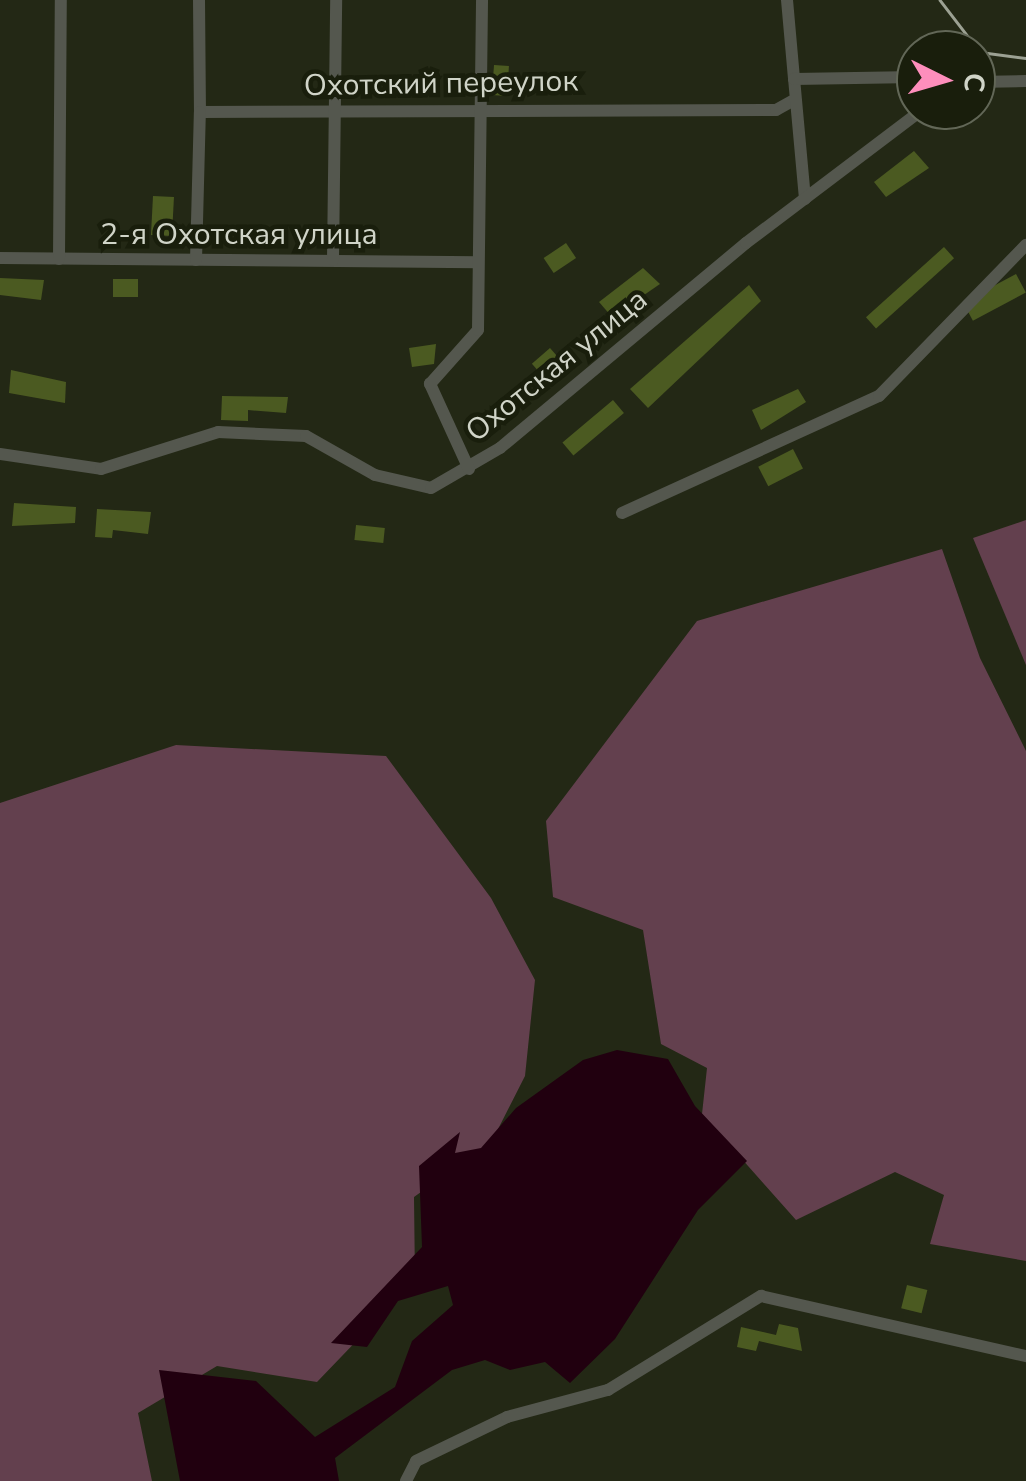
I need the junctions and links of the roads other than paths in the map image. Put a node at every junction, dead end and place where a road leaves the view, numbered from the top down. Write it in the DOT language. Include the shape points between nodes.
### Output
graph roads {
  1 [pos="61,0"];
  2 [pos="199,0"];
  3 [pos="336,0"];
  4 [pos="482,0"];
  5 [pos="787,0"];
  6 [pos="896,77"];
  7 [pos="794,79"];
  8 [pos="1026,80"];
  9 [pos="996,81"];
  10 [pos="792,102"];
  11 [pos="478,106"];
  12 [pos="335,110"];
  13 [pos="200,112"];
  14 [pos="896,129"];
  15 [pos="804,198"];
  16 [pos="1026,245"];
  17 [pos="0,258"];
  18 [pos="60,259"];
  19 [pos="196,260"];
  20 [pos="333,260"];
  21 [pos="478,262"];
  22 [pos="0,454"];
  23 [pos="469,469"];
  24 [pos="622,513"];
  25 [pos="1026,1356"];
  26 [pos="406,1481"];
  1 -- 18 [label="street"];
  2 -- 13 [label="street"];
  3 -- 12 [label="street"];
  4 -- 11 [label="street"];
  5 -- 7 [label="street"];
  6 -- 7 [label="street"];
  7 -- 10 [label="street"];
  8 -- 9 [label="street"];
  10 -- 11 [label="street, Охотский переулок" via="776,110"];
  10 -- 15 [label="street"];
  11 -- 12 [label="street, Охотский переулок"];
  11 -- 21 [label="street"];
  12 -- 13 [label="street, Охотский переулок"];
  12 -- 20 [label="street"];
  13 -- 19 [label="street"];
  14 -- 15 [label="street, Охотская улица"];
  15 -- 23 [label="street, Охотская улица"];
  16 -- 24 [label="street" via="879,396"];
  17 -- 18 [label="street, 2-я Охотская улица"];
  18 -- 19 [label="street, 2-я Охотская улица"];
  19 -- 20 [label="street, 2-я Охотская улица"];
  20 -- 21 [label="street, 2-я Охотская улица"];
  21 -- 23 [label="street" via="478,330 430,384"];
  22 -- 23 [label="street, Охотская улица" via="101,468 218,432 306,436 375,475 431,488"];
  25 -- 26 [label="street" via="761,1296 608,1390 508,1417 416,1461"];
}
